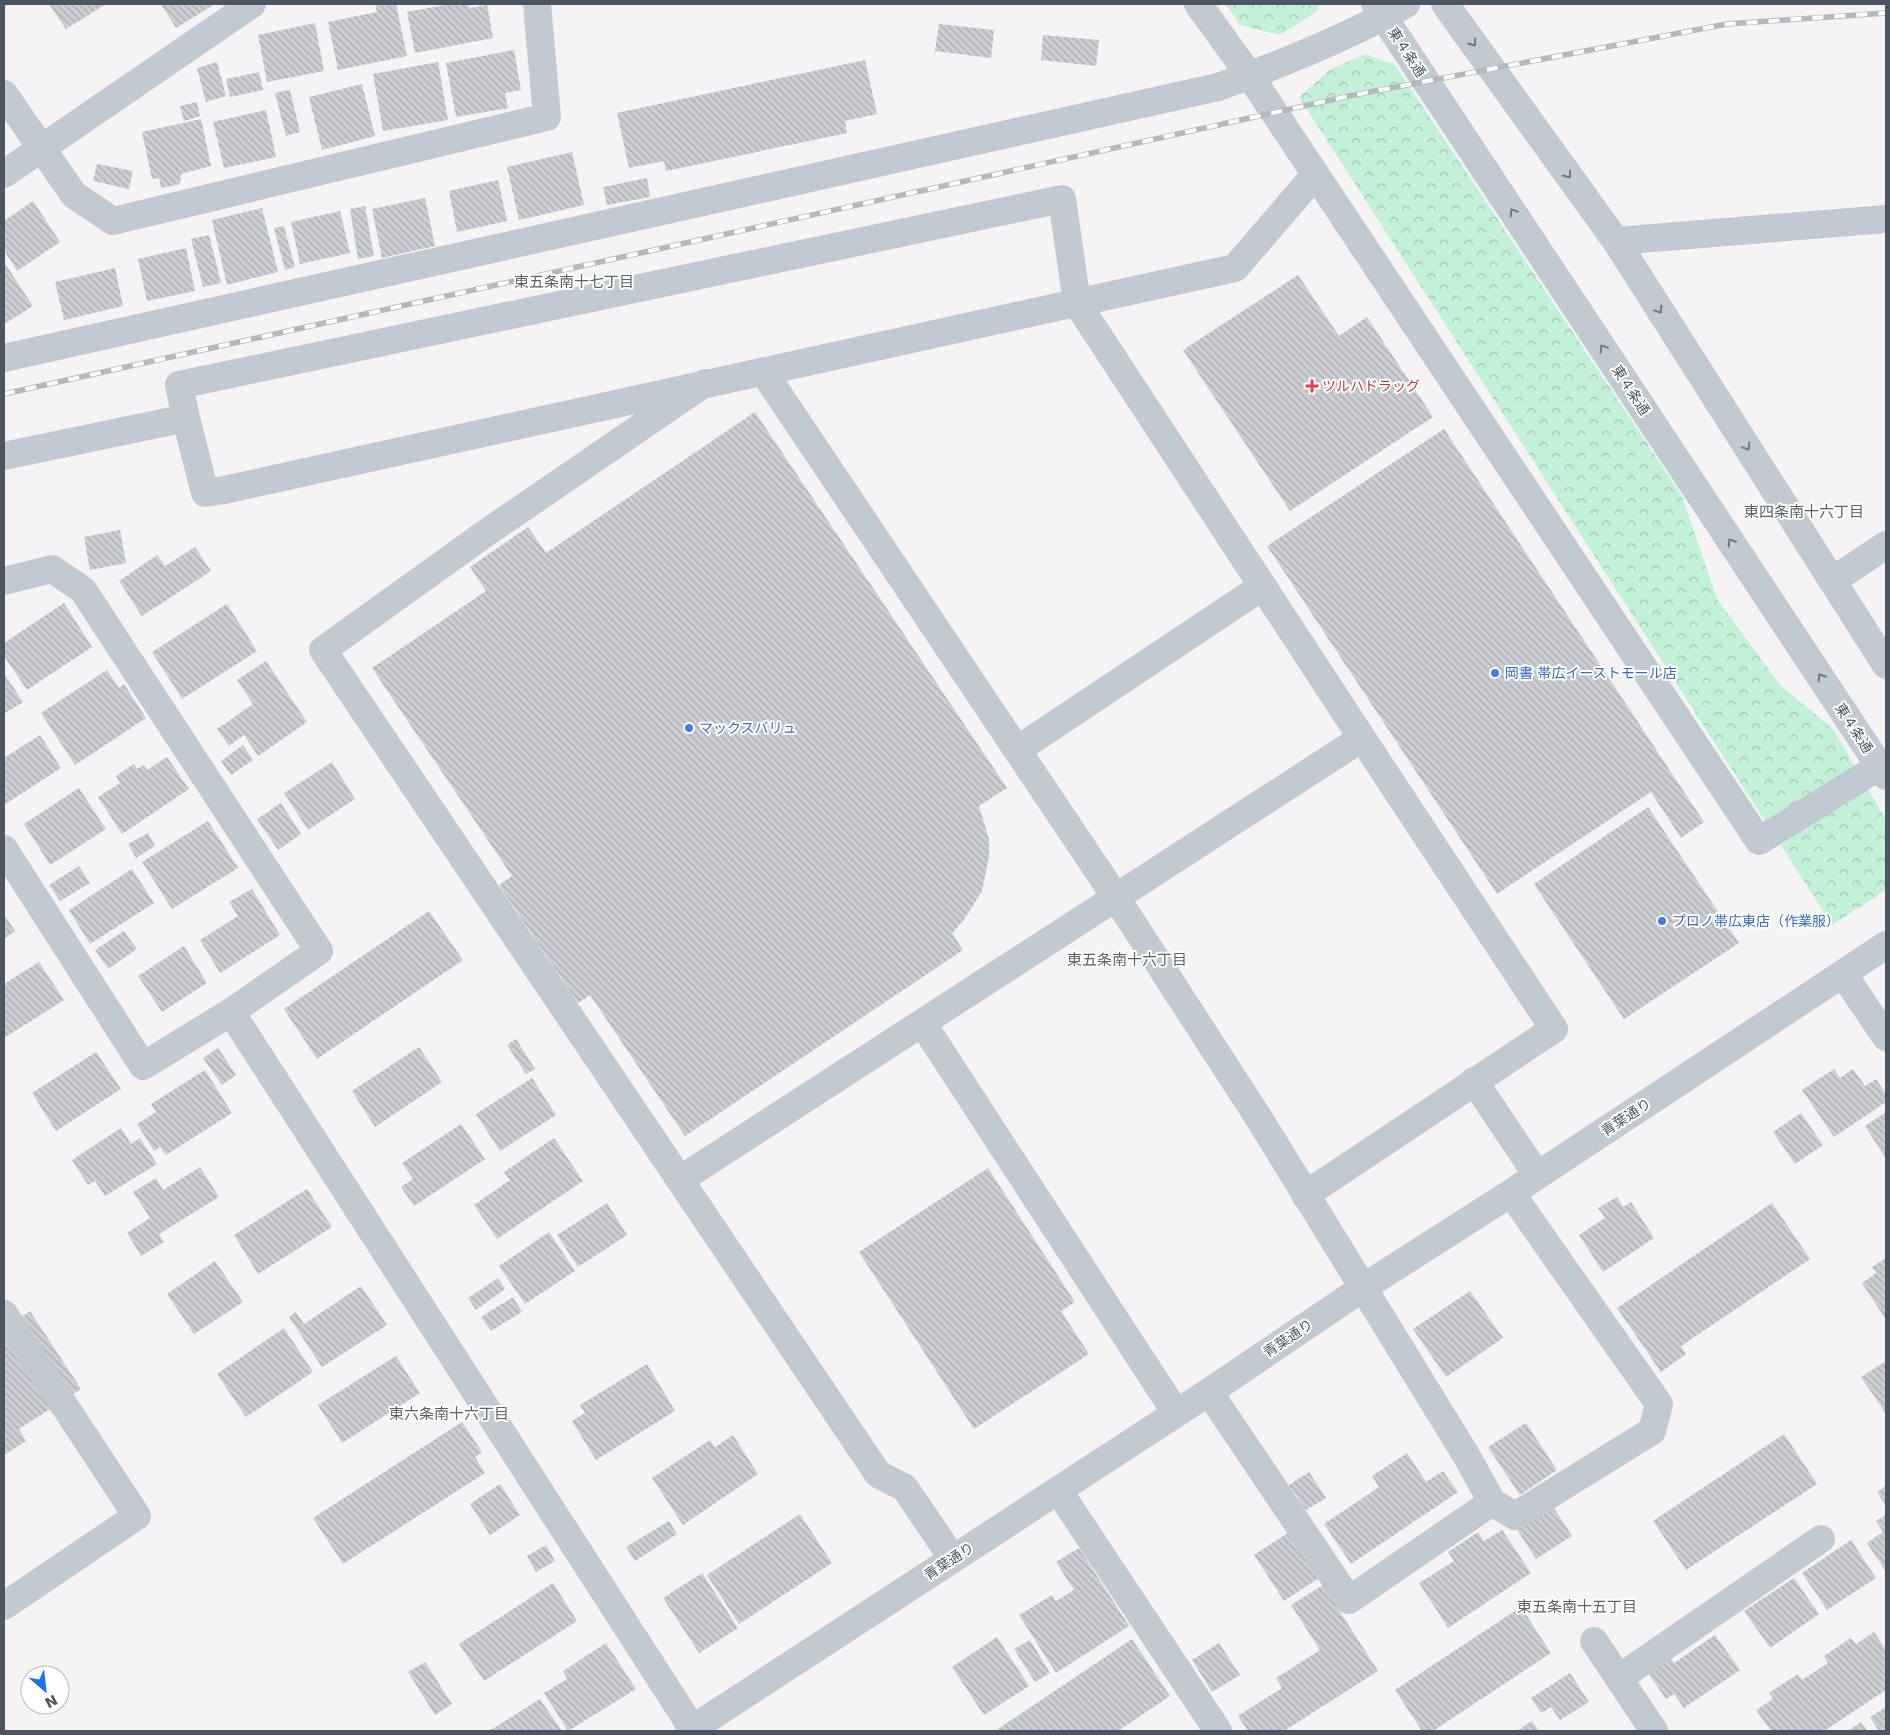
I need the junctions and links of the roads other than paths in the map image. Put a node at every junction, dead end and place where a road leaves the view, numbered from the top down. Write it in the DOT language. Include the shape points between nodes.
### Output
graph roads {
  1 [pos="252,4"];
  2 [pos="536,4"];
  3 [pos="1198,4"];
  4 [pos="1445,4"];
  5 [pos="1388,8"];
  6 [pos="1250,76"];
  7 [pos="4,94"];
  8 [pos="41,150"];
  9 [pos="4,174"];
  10 [pos="1315,175"];
  11 [pos="1886,219"];
  12 [pos="1616,241"];
  13 [pos="1077,303"];
  14 [pos="4,358"];
  15 [pos="763,371"];
  16 [pos="704,383"];
  17 [pos="186,418"];
  18 [pos="4,456"];
  19 [pos="1886,545"];
  20 [pos="4,581"];
  21 [pos="1832,581"];
  22 [pos="1263,586"];
  23 [pos="1886,665"];
  24 [pos="1362,738"];
  25 [pos="1017,750"];
  26 [pos="1883,771"];
  27 [pos="4,849"];
  28 [pos="1115,896"];
  29 [pos="1886,945"];
  30 [pos="1843,974"];
  31 [pos="231,1012"];
  32 [pos="923,1024"];
  33 [pos="1886,1037"];
  34 [pos="1474,1081"];
  35 [pos="1537,1176"];
  36 [pos="680,1179"];
  37 [pos="1511,1193"];
  38 [pos="1305,1195"];
  39 [pos="1364,1287"];
  40 [pos="4,1314"];
  41 [pos="1209,1392"];
  42 [pos="1176,1413"];
  43 [pos="1058,1490"];
  44 [pos="1492,1502"];
  45 [pos="1821,1539"];
  46 [pos="953,1559"];
  47 [pos="4,1606"];
  48 [pos="1594,1641"];
  49 [pos="1619,1678"];
  50 [pos="692,1730"];
  51 [pos="1218,1731"];
  52 [pos="1654,1731"];
  1 -- 8 [label="street"];
  2 -- 8 [label="street" via="547,117 112,221 74,195"];
  3 -- 6 [label="street"];
  4 -- 12 [label="street, one-way"];
  5 -- 6 [label="street"];
  26 -- 5 [label="street, 東４条通, one-way"];
  6 -- 10 [label="street"];
  6 -- 14 [label="street" via="1208,90"];
  7 -- 8 [label="street"];
  8 -- 9 [label="street"];
  10 -- 13 [label="street" via="1235,268"];
  10 -- 26 [label="street" via="1759,841"];
  11 -- 12 [label="street"];
  12 -- 21 [label="street, one-way"];
  13 -- 15 [label="street"];
  13 -- 17 [label="street" via="1062,199 179,385"];
  13 -- 22 [label="street"];
  15 -- 16 [label="street"];
  15 -- 25 [label="street"];
  16 -- 17 [label="street" via="205,494"];
  16 -- 36 [label="street" via="486,532 323,650"];
  17 -- 18 [label="street"];
  19 -- 21 [label="street"];
  20 -- 31 [label="street" via="52,568 83,590 319,952"];
  21 -- 23 [label="street"];
  22 -- 24 [label="street"];
  22 -- 25 [label="street"];
  24 -- 28 [label="street"];
  24 -- 34 [label="street" via="1554,1029"];
  25 -- 28 [label="street"];
  27 -- 31 [label="street" via="144,1066"];
  28 -- 32 [label="street"];
  28 -- 38 [label="street"];
  29 -- 30 [label="street, 青葉通り"];
  30 -- 33 [label="street"];
  30 -- 35 [label="street, 青葉通り"];
  31 -- 50 [label="street"];
  32 -- 36 [label="street"];
  32 -- 42 [label="street"];
  34 -- 35 [label="street"];
  34 -- 38 [label="street"];
  35 -- 37 [label="street, 青葉通り"];
  36 -- 46 [label="street" via="878,1474 905,1488"];
  37 -- 39 [label="street, 青葉通り"];
  37 -- 44 [label="street" via="1659,1404 1652,1431 1515,1516"];
  38 -- 39 [label="street"];
  39 -- 41 [label="street, 青葉通り"];
  39 -- 44 [label="street"];
  40 -- 47 [label="street" via="137,1516"];
  41 -- 42 [label="street, 青葉通り"];
  41 -- 44 [label="street" via="1348,1600"];
  42 -- 43 [label="street, 青葉通り"];
  43 -- 46 [label="street, 青葉通り"];
  43 -- 51 [label="street"];
  45 -- 49 [label="street"];
  46 -- 50 [label="street, 青葉通り"];
  48 -- 49 [label="street"];
  49 -- 52 [label="street"];
}
